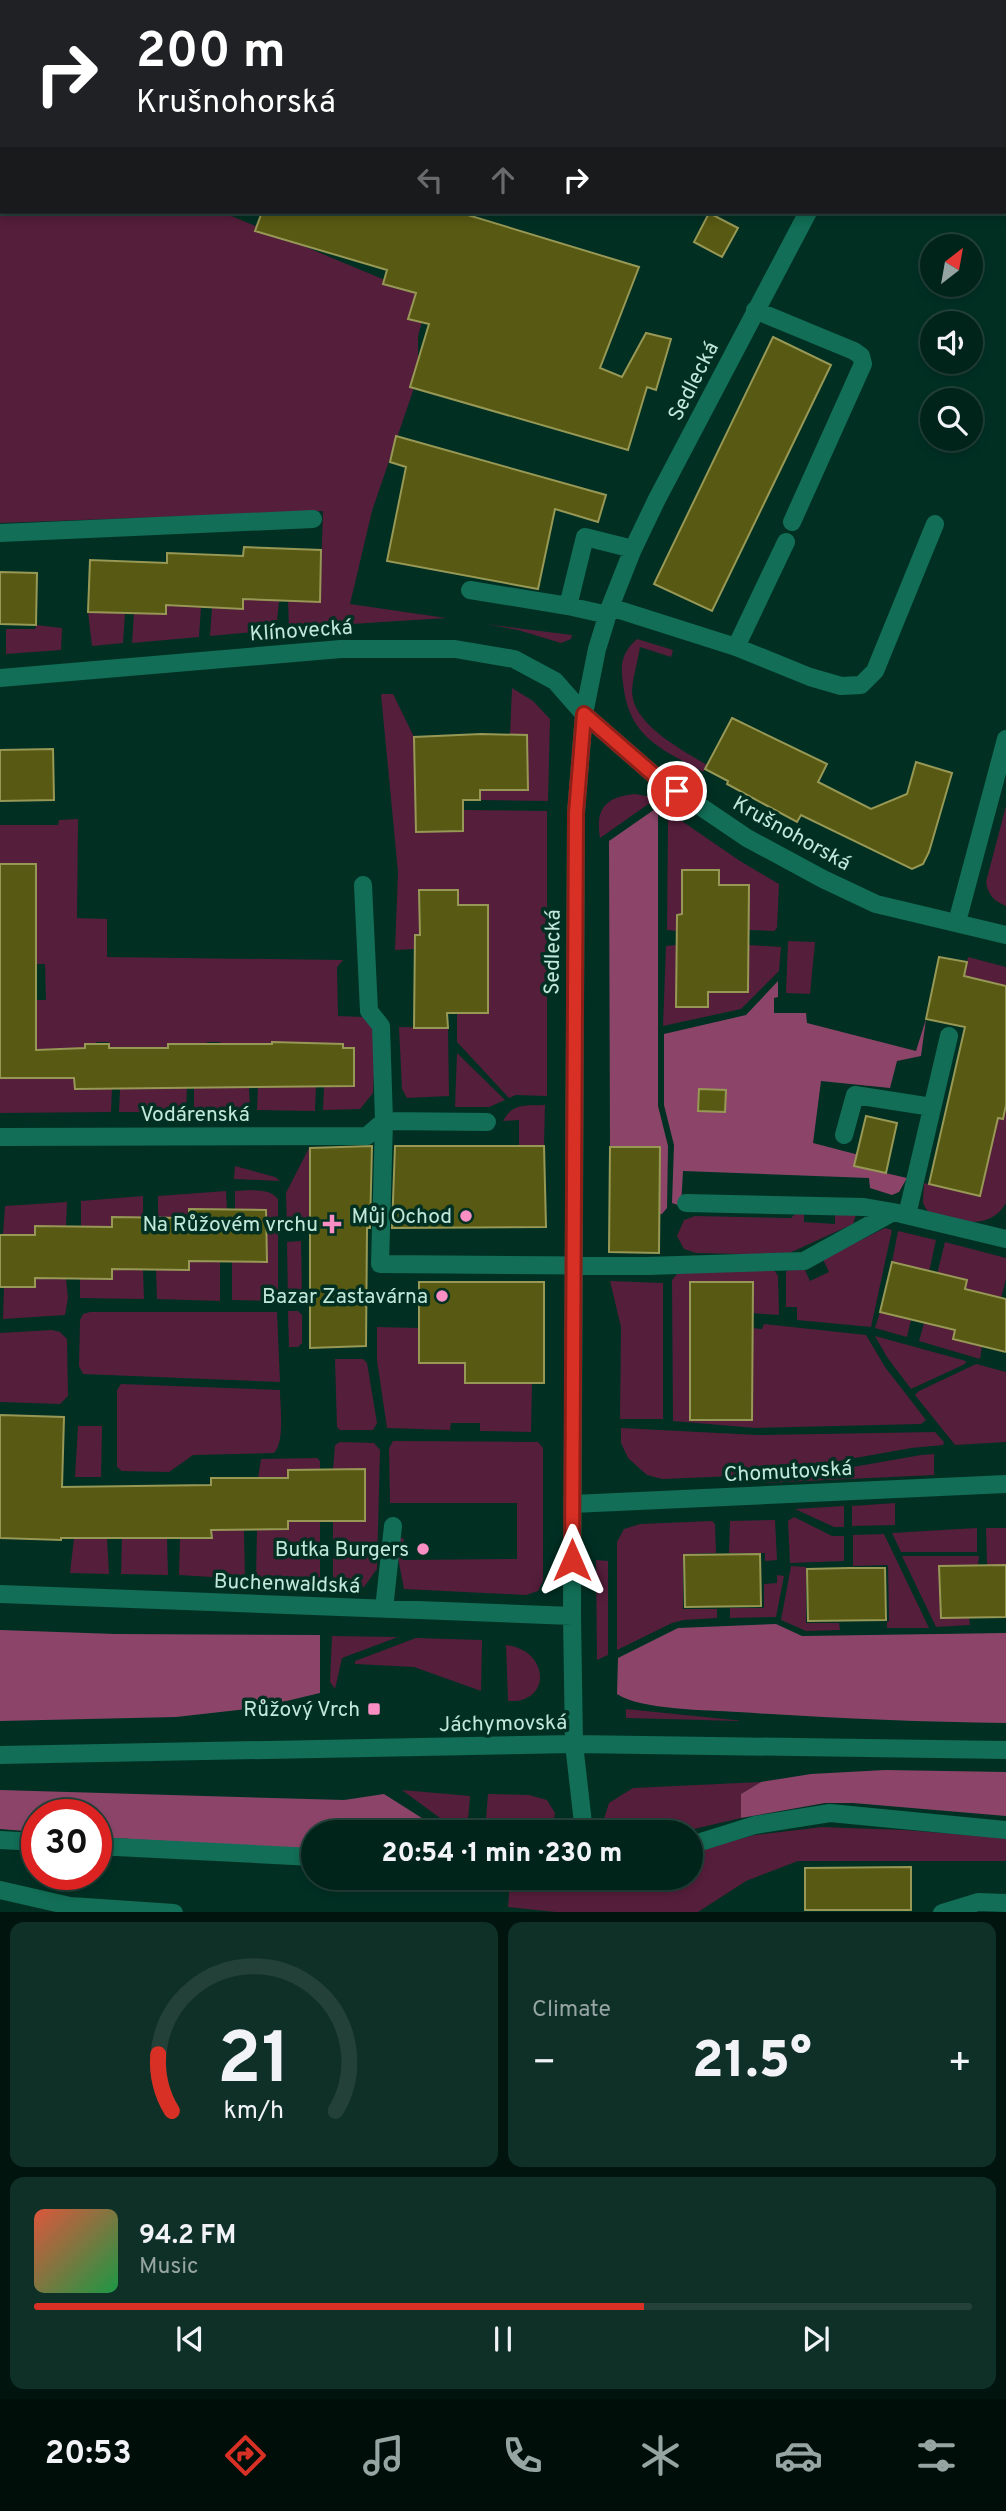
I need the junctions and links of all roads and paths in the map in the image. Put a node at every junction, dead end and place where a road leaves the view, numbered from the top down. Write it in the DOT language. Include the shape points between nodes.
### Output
graph roads {
  1 [pos="807,214"];
  2 [pos="755,310"];
  3 [pos="313,519"];
  4 [pos="792,522"];
  5 [pos="935,524"];
  6 [pos="0,533"];
  7 [pos="786,542"];
  8 [pos="633,549"];
  9 [pos="470,590"];
  10 [pos="568,606"];
  11 [pos="609,611"];
  12 [pos="736,647"];
  13 [pos="0,678"];
  14 [pos="584,714"];
  15 [pos="1006,738"];
  16 [pos="363,885"];
  17 [pos="957,922"];
  18 [pos="1006,935"];
  19 [pos="949,1036"];
  20 [pos="932,1107"];
  21 [pos="384,1121"];
  22 [pos="487,1122"];
  23 [pos="844,1135"];
  24 [pos="0,1137"];
  25 [pos="686,1203"];
  26 [pos="900,1213"];
  27 [pos="1006,1239"];
  28 [pos="1006,1484"];
  29 [pos="573,1504"];
  30 [pos="393,1526"];
  31 [pos="0,1594"];
  32 [pos="384,1609"];
  33 [pos="572,1616"];
  34 [pos="574,1744"];
  35 [pos="1006,1750"];
  36 [pos="0,1755"];
  37 [pos="583,1820"];
  38 [pos="1006,1830"];
  39 [pos="0,1840"];
  40 [pos="21,1841"];
  41 [pos="703,1841"];
  42 [pos="112,1847"];
  43 [pos="301,1856"];
  44 [pos="0,1890"];
  45 [pos="1006,1903"];
  46 [pos="159,1912"];
  47 [pos="945,1912"];
  1 -- 2 [label="street, Sedlecká"];
  2 -- 4 [label="street" via="854,351 863,364"];
  2 -- 8 [label="street, Sedlecká"];
  3 -- 6 [label="street"];
  5 -- 12 [label="street" via="875,671 861,685 841,687"];
  7 -- 12 [label="street"];
  8 -- 10 [label="street" via="585,537"];
  8 -- 11 [label="street, Sedlecká"];
  9 -- 10 [label="street"];
  10 -- 11 [label="street"];
  11 -- 12 [label="street"];
  11 -- 14 [label="street, Sedlecká"];
  13 -- 14 [label="street, Klínovecká" via="341,649 455,649 514,659 555,681"];
  14 -- 17 [label="street, Krušnohorská" via="654,775 747,838 876,904"];
  14 -- 29 [label="street, Sedlecká" via="576,813"];
  15 -- 17 [label="street"];
  16 -- 21 [label="street" via="369,1011 382,1026"];
  17 -- 18 [label="street, Krušnohorská"];
  19 -- 20 [label="street"];
  20 -- 23 [label="street" via="855,1095"];
  20 -- 26 [label="street"];
  21 -- 22 [label="street, Vodárenská"];
  21 -- 24 [label="street, Vodárenská" via="367,1136"];
  21 -- 26 [label="street" via="380,1264 647,1266 804,1261"];
  25 -- 26 [label="street"];
  26 -- 27 [label="street"];
  28 -- 29 [label="street, Chomutovská"];
  29 -- 33 [label="street, Sedlecká"];
  30 -- 32 [label="street"];
  31 -- 32 [label="street, Buchenwaldská"];
  32 -- 33 [label="street, Buchenwaldská"];
  33 -- 34 [label="street, Sedlecká"];
  34 -- 35 [label="street, Jáchymovská"];
  34 -- 36 [label="street, Jáchymovská"];
  34 -- 37 [label="street, Sedlecká"];
  38 -- 41 [label="street" via="830,1813 755,1825"];
  39 -- 40 [label="street"];
  42 -- 43 [label="street"];
  44 -- 46 [label="street" via="70,1906"];
  45 -- 47 [label="street" via="978,1902"];
}
